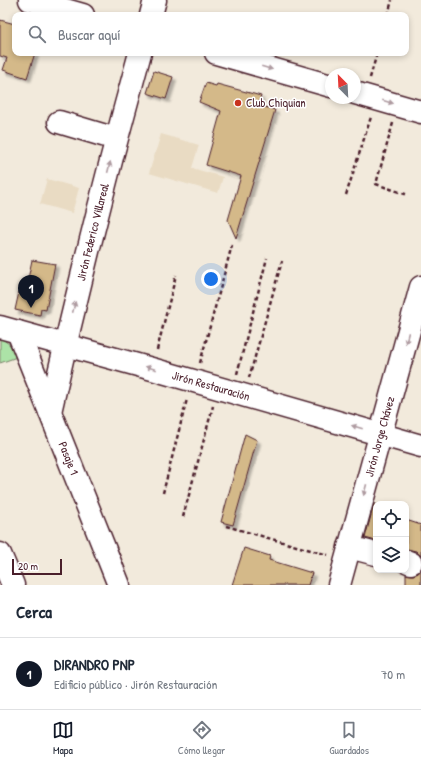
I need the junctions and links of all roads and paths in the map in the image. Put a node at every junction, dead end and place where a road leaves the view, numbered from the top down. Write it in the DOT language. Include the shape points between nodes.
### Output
graph roads {
  1 [pos="30,0"];
  2 [pos="155,0"];
  3 [pos="392,0"];
  4 [pos="72,12"];
  5 [pos="152,12"];
  6 [pos="389,12"];
  7 [pos="139,56"];
  8 [pos="226,56"];
  9 [pos="376,56"];
  10 [pos="325,84"];
  11 [pos="365,96"];
  12 [pos="398,105"];
  13 [pos="421,112"];
  14 [pos="60,122"];
  15 [pos="116,139"];
  16 [pos="346,195"];
  17 [pos="408,195"];
  18 [pos="232,246"];
  19 [pos="268,258"];
  20 [pos="282,261"];
  21 [pos="176,275"];
  22 [pos="421,287"];
  23 [pos="9,329"];
  24 [pos="65,345"];
  25 [pos="152,369"];
  26 [pos="193,381"];
  27 [pos="231,391"];
  28 [pos="50,412"];
  29 [pos="381,434"];
  30 [pos="421,446"];
  31 [pos="163,493"];
  32 [pos="183,517"];
  33 [pos="226,526"];
  34 [pos="0,554"];
  35 [pos="348,554"];
  36 [pos="373,554"];
  37 [pos="13,585"];
  38 [pos="119,585"];
  39 [pos="339,585"];
  1 -- 4 [label="street"];
  2 -- 5 [label="street"];
  3 -- 6 [label="path"];
  7 -- 15 [label="street, Jirón Federico Villareal"];
  8 -- 10 [label="street, one-way"];
  9 -- 11 [label="path"];
  11 -- 12 [label="street, one-way"];
  11 -- 16 [label="path"];
  12 -- 13 [label="street"];
  12 -- 17 [label="path" via="376,184"];
  14 -- 15 [label="street"];
  24 -- 15 [label="street, Jirón Federico Villareal, one-way"];
  18 -- 26 [label="path"];
  19 -- 27 [label="path"];
  20 -- 27 [label="path"];
  21 -- 25 [label="path"];
  22 -- 29 [label="street, Jirón Jorge Chávez, one-way"];
  23 -- 24 [label="street, Jirón Restauración"];
  23 -- 28 [label="street, Pasaje 1"];
  25 -- 24 [label="street, Jirón Restauración, one-way"];
  24 -- 28 [label="street, Jirón Federico Villareal"];
  25 -- 26 [label="street, Jirón Restauración"];
  26 -- 27 [label="street, Jirón Restauración"];
  26 -- 31 [label="path"];
  29 -- 27 [label="street, Jirón Restauración, one-way"];
  27 -- 32 [label="path"];
  28 -- 38 [label="street, Pasaje 1"];
  29 -- 30 [label="street, Jirón Restauración"];
  29 -- 35 [label="street, Jirón Jorge Chávez, one-way"];
  33 -- 35 [label="path"];
  34 -- 37 [label="street"];
  35 -- 36 [label="street"];
  35 -- 39 [label="street, Jirón Jorge Chávez"];
}
